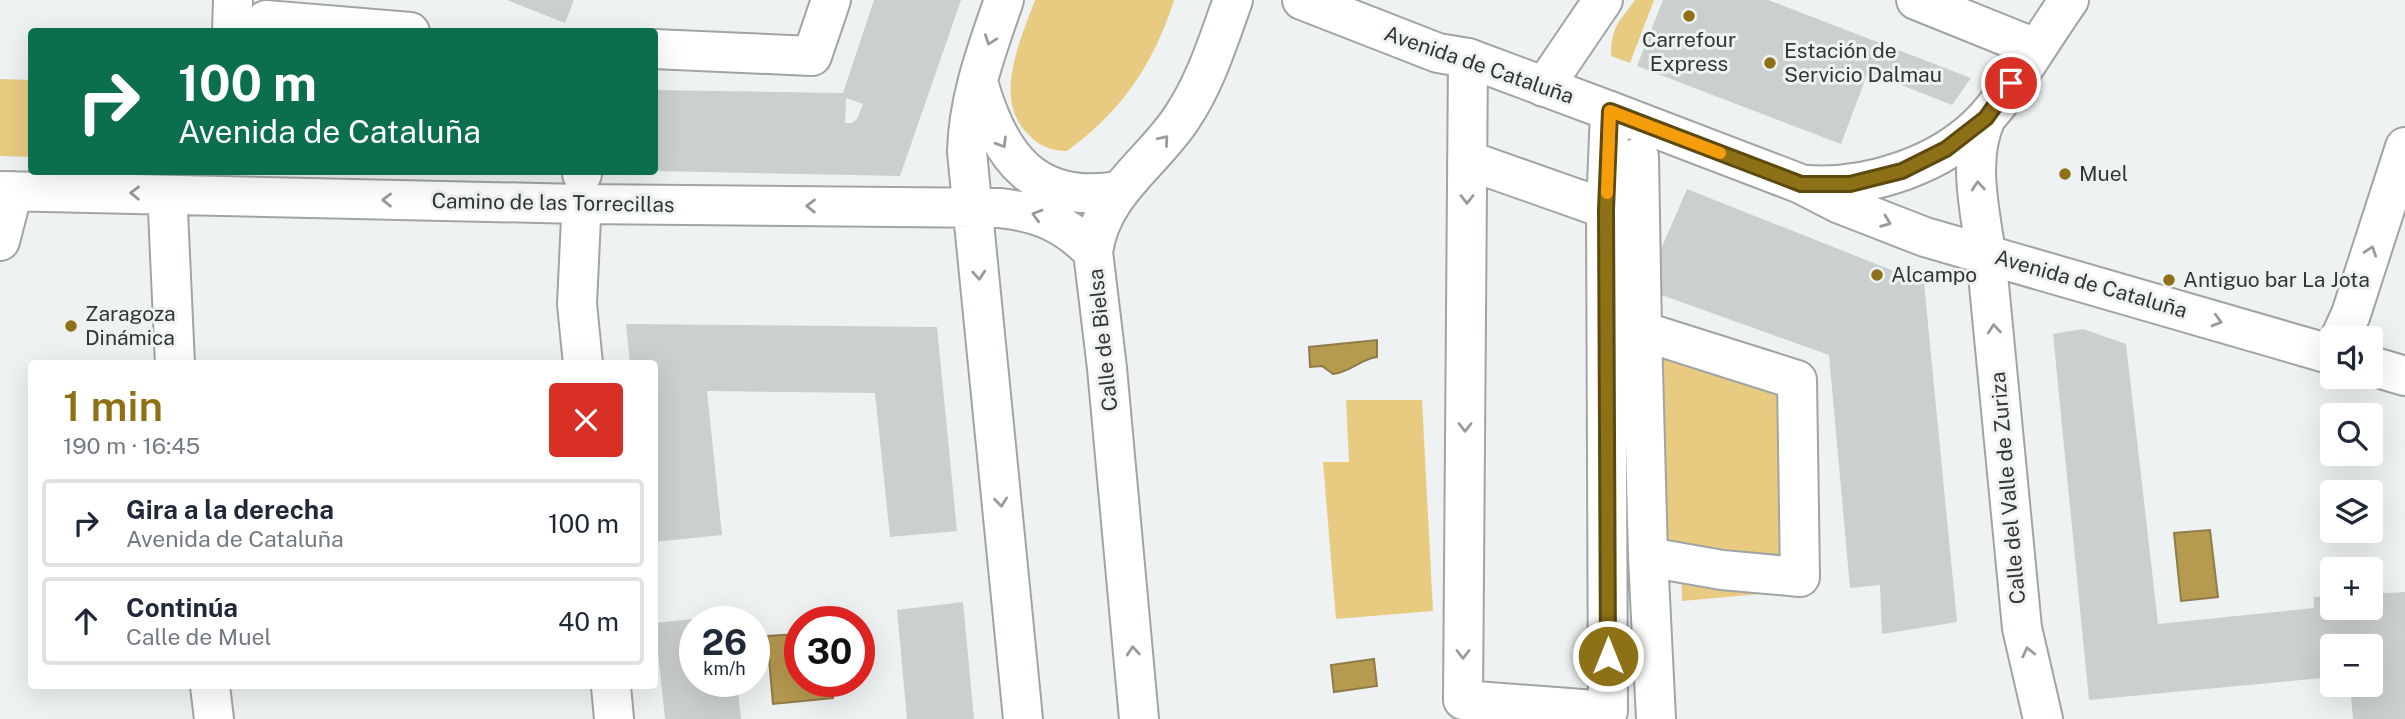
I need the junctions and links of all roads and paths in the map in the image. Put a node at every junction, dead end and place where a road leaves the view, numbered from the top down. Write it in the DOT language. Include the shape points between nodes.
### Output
graph roads {
  1 [pos="233,0"];
  2 [pos="831,0"];
  3 [pos="1004,0"];
  4 [pos="1233,0"];
  5 [pos="1302,0"];
  6 [pos="1603,0"];
  7 [pos="1916,0"];
  8 [pos="2069,0"];
  9 [pos="249,26"];
  10 [pos="303,28"];
  11 [pos="2035,48"];
  12 [pos="658,49"];
  13 [pos="1468,58"];
  14 [pos="978,80"];
  15 [pos="1544,87"];
  16 [pos="1610,111"];
  17 [pos="1986,118"];
  18 [pos="2405,148"];
  19 [pos="1639,158"];
  20 [pos="1468,160"];
  21 [pos="225,184"];
  22 [pos="1801,184"];
  23 [pos="6,191"];
  24 [pos="1118,191"];
  25 [pos="971,208"];
  26 [pos="1606,209"];
  27 [pos="168,211"];
  28 [pos="581,218"];
  29 [pos="0,241"];
  30 [pos="1093,252"];
  31 [pos="1986,254"];
  32 [pos="2346,326"];
  33 [pos="1642,331"];
  34 [pos="2320,350"];
  35 [pos="175,360"];
  36 [pos="583,360"];
  37 [pos="2383,370"];
  38 [pos="2405,376"];
  39 [pos="1648,557"];
  40 [pos="210,689"];
  41 [pos="611,689"];
  42 [pos="214,719"];
  43 [pos="614,719"];
  44 [pos="1023,719"];
  45 [pos="1139,719"];
  46 [pos="1656,719"];
  47 [pos="2043,719"];
  1 -- 9 [label="street"];
  2 -- 12 [label="street" via="812,56"];
  3 -- 14 [label="street, one-way"];
  24 -- 4 [label="street, Calle de Bielsa, one-way" via="1194,99"];
  5 -- 13 [label="street, Avenida de Cataluña" via="1438,53"];
  6 -- 15 [label="street"];
  7 -- 11 [label="street"];
  8 -- 11 [label="street"];
  9 -- 10 [label="street"];
  11 -- 17 [label="street"];
  13 -- 15 [label="street, Avenida de Cataluña"];
  13 -- 20 [label="street"];
  14 -- 24 [label="street, one-way" via="995,131 1007,151 1039,182 1083,195"];
  14 -- 25 [label="street" via="967,134"];
  15 -- 16 [label="street, Avenida de Cataluña"];
  16 -- 22 [label="street, Avenida de Cataluña"];
  16 -- 26 [label="street"];
  17 -- 22 [label="street" via="1946,149 1902,171 1850,184"];
  31 -- 17 [label="street, Calle del Valle de Zuriza, one-way" via="1976,164 1976,146"];
  32 -- 18 [label="street, one-way"];
  19 -- 33 [label="street"];
  20 -- 26 [label="street"];
  20 -- 26 [label="street, one-way" via="1463,700 1608,711"];
  21 -- 23 [label="street, Camino de las Torrecillas, one-way"];
  25 -- 21 [label="street, Camino de las Torrecillas, one-way"];
  22 -- 31 [label="street, Avenida de Cataluña, one-way" via="1913,232"];
  23 -- 29 [label="street"];
  24 -- 30 [label="street, Calle de Bielsa" via="1100,220"];
  30 -- 25 [label="street, Camino de las Torrecillas, one-way" via="1046,217 1020,210"];
  25 -- 44 [label="street, one-way"];
  27 -- 35 [label="street"];
  28 -- 36 [label="street" via="577,304"];
  45 -- 30 [label="street, Calle de Bielsa, one-way"];
  31 -- 34 [label="street, Avenida de Cataluña, one-way"];
  47 -- 31 [label="street, Calle del Valle de Zuriza, one-way" via="2022,628"];
  33 -- 39 [label="street"];
  33 -- 39 [label="street" via="1797,380 1800,577"];
  37 -- 38 [label="street"];
  39 -- 46 [label="street"];
  40 -- 42 [label="street"];
  41 -- 43 [label="street"];
}
